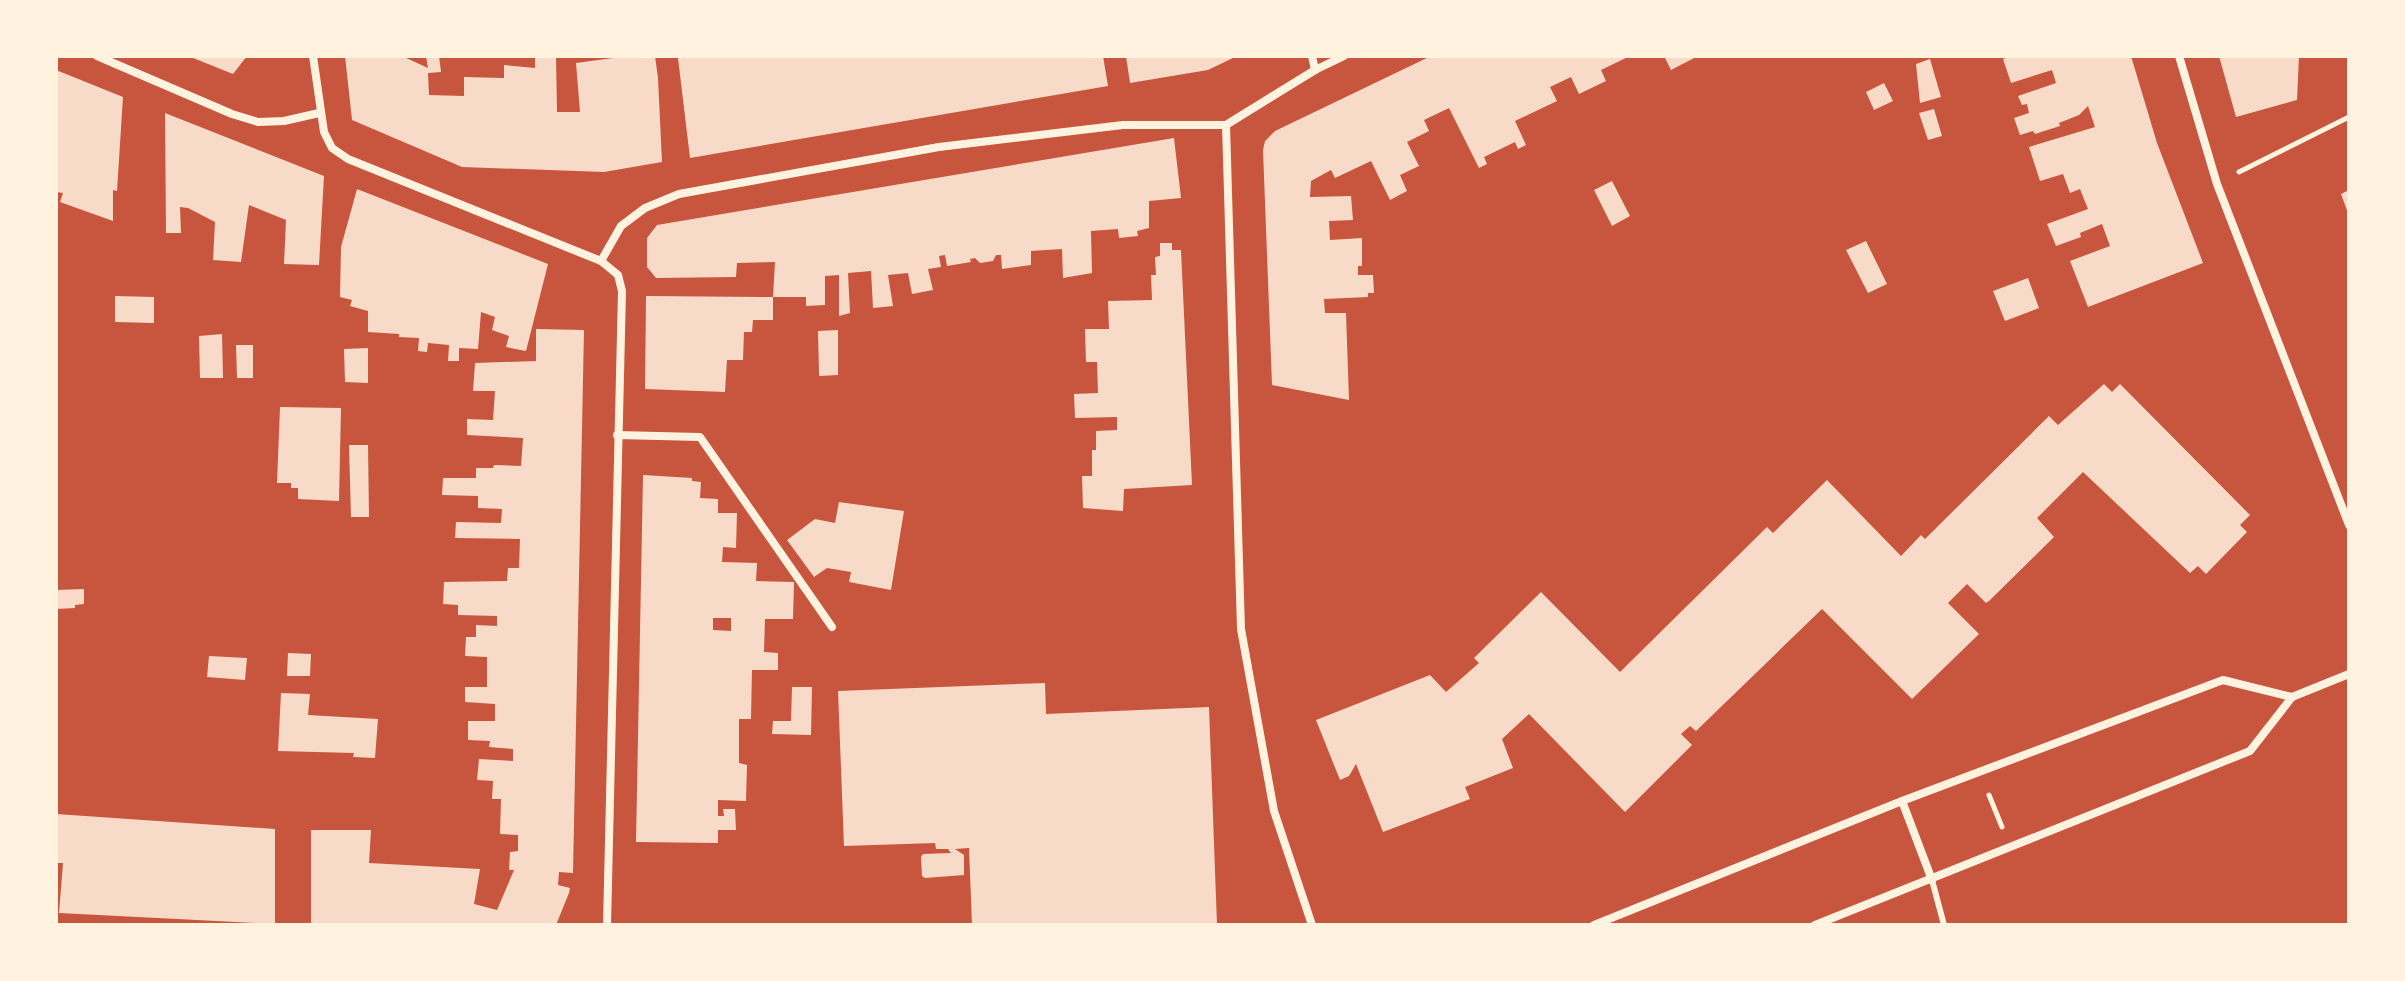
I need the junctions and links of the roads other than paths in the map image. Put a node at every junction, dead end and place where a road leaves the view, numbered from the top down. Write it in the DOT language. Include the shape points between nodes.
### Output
graph roads {
  1 [pos="97,56"];
  2 [pos="313,56"];
  3 [pos="1312,56"];
  4 [pos="1344,56"];
  5 [pos="2179,56"];
  6 [pos="1315,70"];
  7 [pos="319,113"];
  8 [pos="1226,125"];
  9 [pos="601,261"];
  10 [pos="617,435"];
  11 [pos="2349,525"];
  12 [pos="832,627"];
  13 [pos="2349,674"];
  14 [pos="2292,697"];
  15 [pos="1902,801"];
  16 [pos="1932,880"];
  17 [pos="607,925"];
  18 [pos="1312,925"];
  19 [pos="1594,925"];
  20 [pos="1815,925"];
  21 [pos="1944,925"];
  1 -- 7 [label="street" via="258,122"];
  2 -- 7 [label="street"];
  3 -- 6 [label="street"];
  4 -- 6 [label="street"];
  5 -- 11 [label="street" via="2217,184"];
  6 -- 8 [label="street"];
  7 -- 9 [label="street" via="332,148 348,159"];
  8 -- 9 [label="street" via="1123,125 939,147 679,194 645,208 621,226"];
  8 -- 18 [label="street" via="1241,629 1274,811"];
  9 -- 10 [label="street" via="618,275 622,291"];
  10 -- 12 [label="street" via="700,437"];
  10 -- 17 [label="street"];
  13 -- 14 [label="street"];
  14 -- 15 [label="street" via="2223,680"];
  14 -- 16 [label="street" via="2250,751"];
  15 -- 16 [label="street"];
  15 -- 19 [label="street"];
  16 -- 20 [label="street"];
  16 -- 21 [label="lane"];
}
